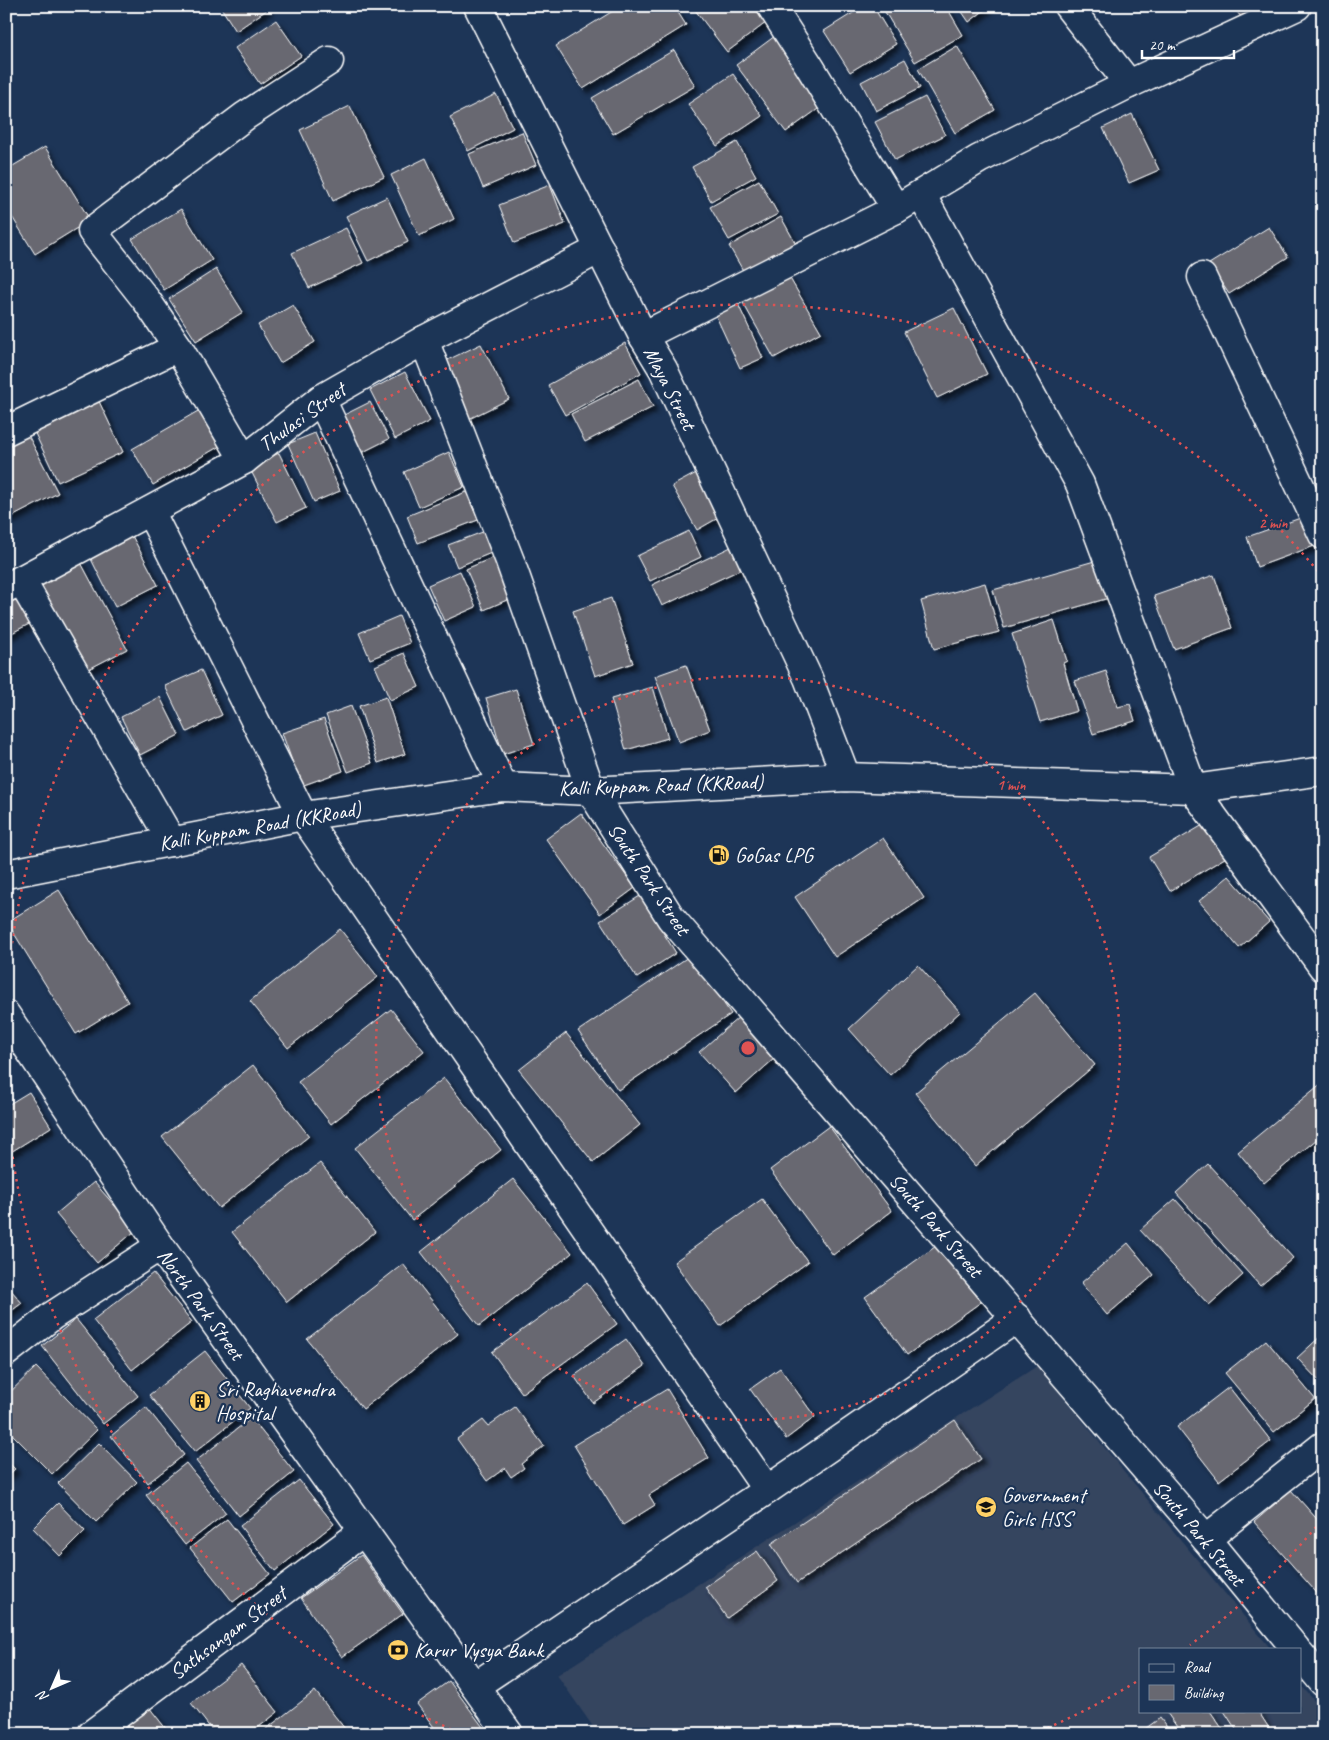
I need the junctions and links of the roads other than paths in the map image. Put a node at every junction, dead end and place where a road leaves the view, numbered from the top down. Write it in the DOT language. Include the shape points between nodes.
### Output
graph roads {
  1 [pos="478,6"];
  2 [pos="771,6"];
  3 [pos="1068,6"];
  4 [pos="1297,6"];
  5 [pos="329,61"];
  6 [pos="1129,84"];
  7 [pos="921,194"];
  8 [pos="896,209"];
  9 [pos="600,249"];
  10 [pos="1202,277"];
  11 [pos="643,336"];
  12 [pos="424,340"];
  13 [pos="178,347"];
  14 [pos="320,399"];
  15 [pos="6,431"];
  16 [pos="244,460"];
  17 [pos="150,511"];
  18 [pos="1323,535"];
  19 [pos="14,584"];
  20 [pos="1323,771"];
  21 [pos="846,777"];
  22 [pos="502,787"];
  23 [pos="1193,789"];
  24 [pos="591,791"];
  25 [pos="303,816"];
  26 [pos="172,842"];
  27 [pos="6,874"];
  28 [pos="1323,967"];
  29 [pos="6,1015"];
  30 [pos="160,1246"];
  31 [pos="1017,1318"];
  32 [pos="6,1352"];
  33 [pos="1323,1446"];
  34 [pos="767,1490"];
  35 [pos="364,1531"];
  36 [pos="1206,1539"];
  37 [pos="1295,1648"];
  38 [pos="1302,1656"];
  39 [pos="1323,1682"];
  40 [pos="475,1686"];
  41 [pos="92,1734"];
  42 [pos="509,1734"];
  1 -- 9 [label="street, Maya Street"];
  2 -- 8 [label="street"];
  3 -- 6 [label="street"];
  4 -- 6 [label="street"];
  5 -- 13 [label="street" via="245,116 92,231"];
  6 -- 7 [label="street" via="979,159"];
  7 -- 8 [label="street"];
  7 -- 23 [label="street" via="1080,484"];
  8 -- 11 [label="street"];
  9 -- 11 [label="street, Maya Street"];
  9 -- 12 [label="street, Thulasi Street"];
  10 -- 18 [label="street"];
  11 -- 21 [label="street, Maya Street" via="663,369 808,678"];
  12 -- 14 [label="street, Thulasi Street"];
  12 -- 24 [label="street, South Park Street" via="510,561"];
  13 -- 15 [label="street"];
  13 -- 16 [label="street"];
  14 -- 16 [label="street, Thulasi Street"];
  14 -- 22 [label="street"];
  16 -- 17 [label="street, Thulasi Street"];
  17 -- 19 [label="street, Thulasi Street"];
  17 -- 25 [label="street"];
  19 -- 26 [label="street"];
  20 -- 23 [label="street, Kalli Kuppam Road (KKRoad)"];
  21 -- 23 [label="street, Kalli Kuppam Road (KKRoad)"];
  21 -- 24 [label="street, Kalli Kuppam Road (KKRoad)"];
  22 -- 24 [label="street, Kalli Kuppam Road (KKRoad)"];
  22 -- 25 [label="street, Kalli Kuppam Road (KKRoad)"];
  23 -- 28 [label="street"];
  24 -- 31 [label="street, South Park Street" via="671,918"];
  25 -- 26 [label="street, Kalli Kuppam Road (KKRoad)"];
  25 -- 34 [label="street"];
  26 -- 27 [label="street, Kalli Kuppam Road (KKRoad)"];
  29 -- 30 [label="street, North Park Street"];
  30 -- 32 [label="street" via="52,1316"];
  30 -- 35 [label="street, North Park Street"];
  31 -- 34 [label="street"];
  31 -- 36 [label="street, South Park Street"];
  33 -- 36 [label="street"];
  34 -- 40 [label="street"];
  35 -- 40 [label="street, North Park Street"];
  35 -- 41 [label="street, Sathsangam Street"];
  36 -- 37 [label="street, South Park Street"];
  38 -- 39 [label="street"];
  40 -- 42 [label="street, North Park Street"];
}
